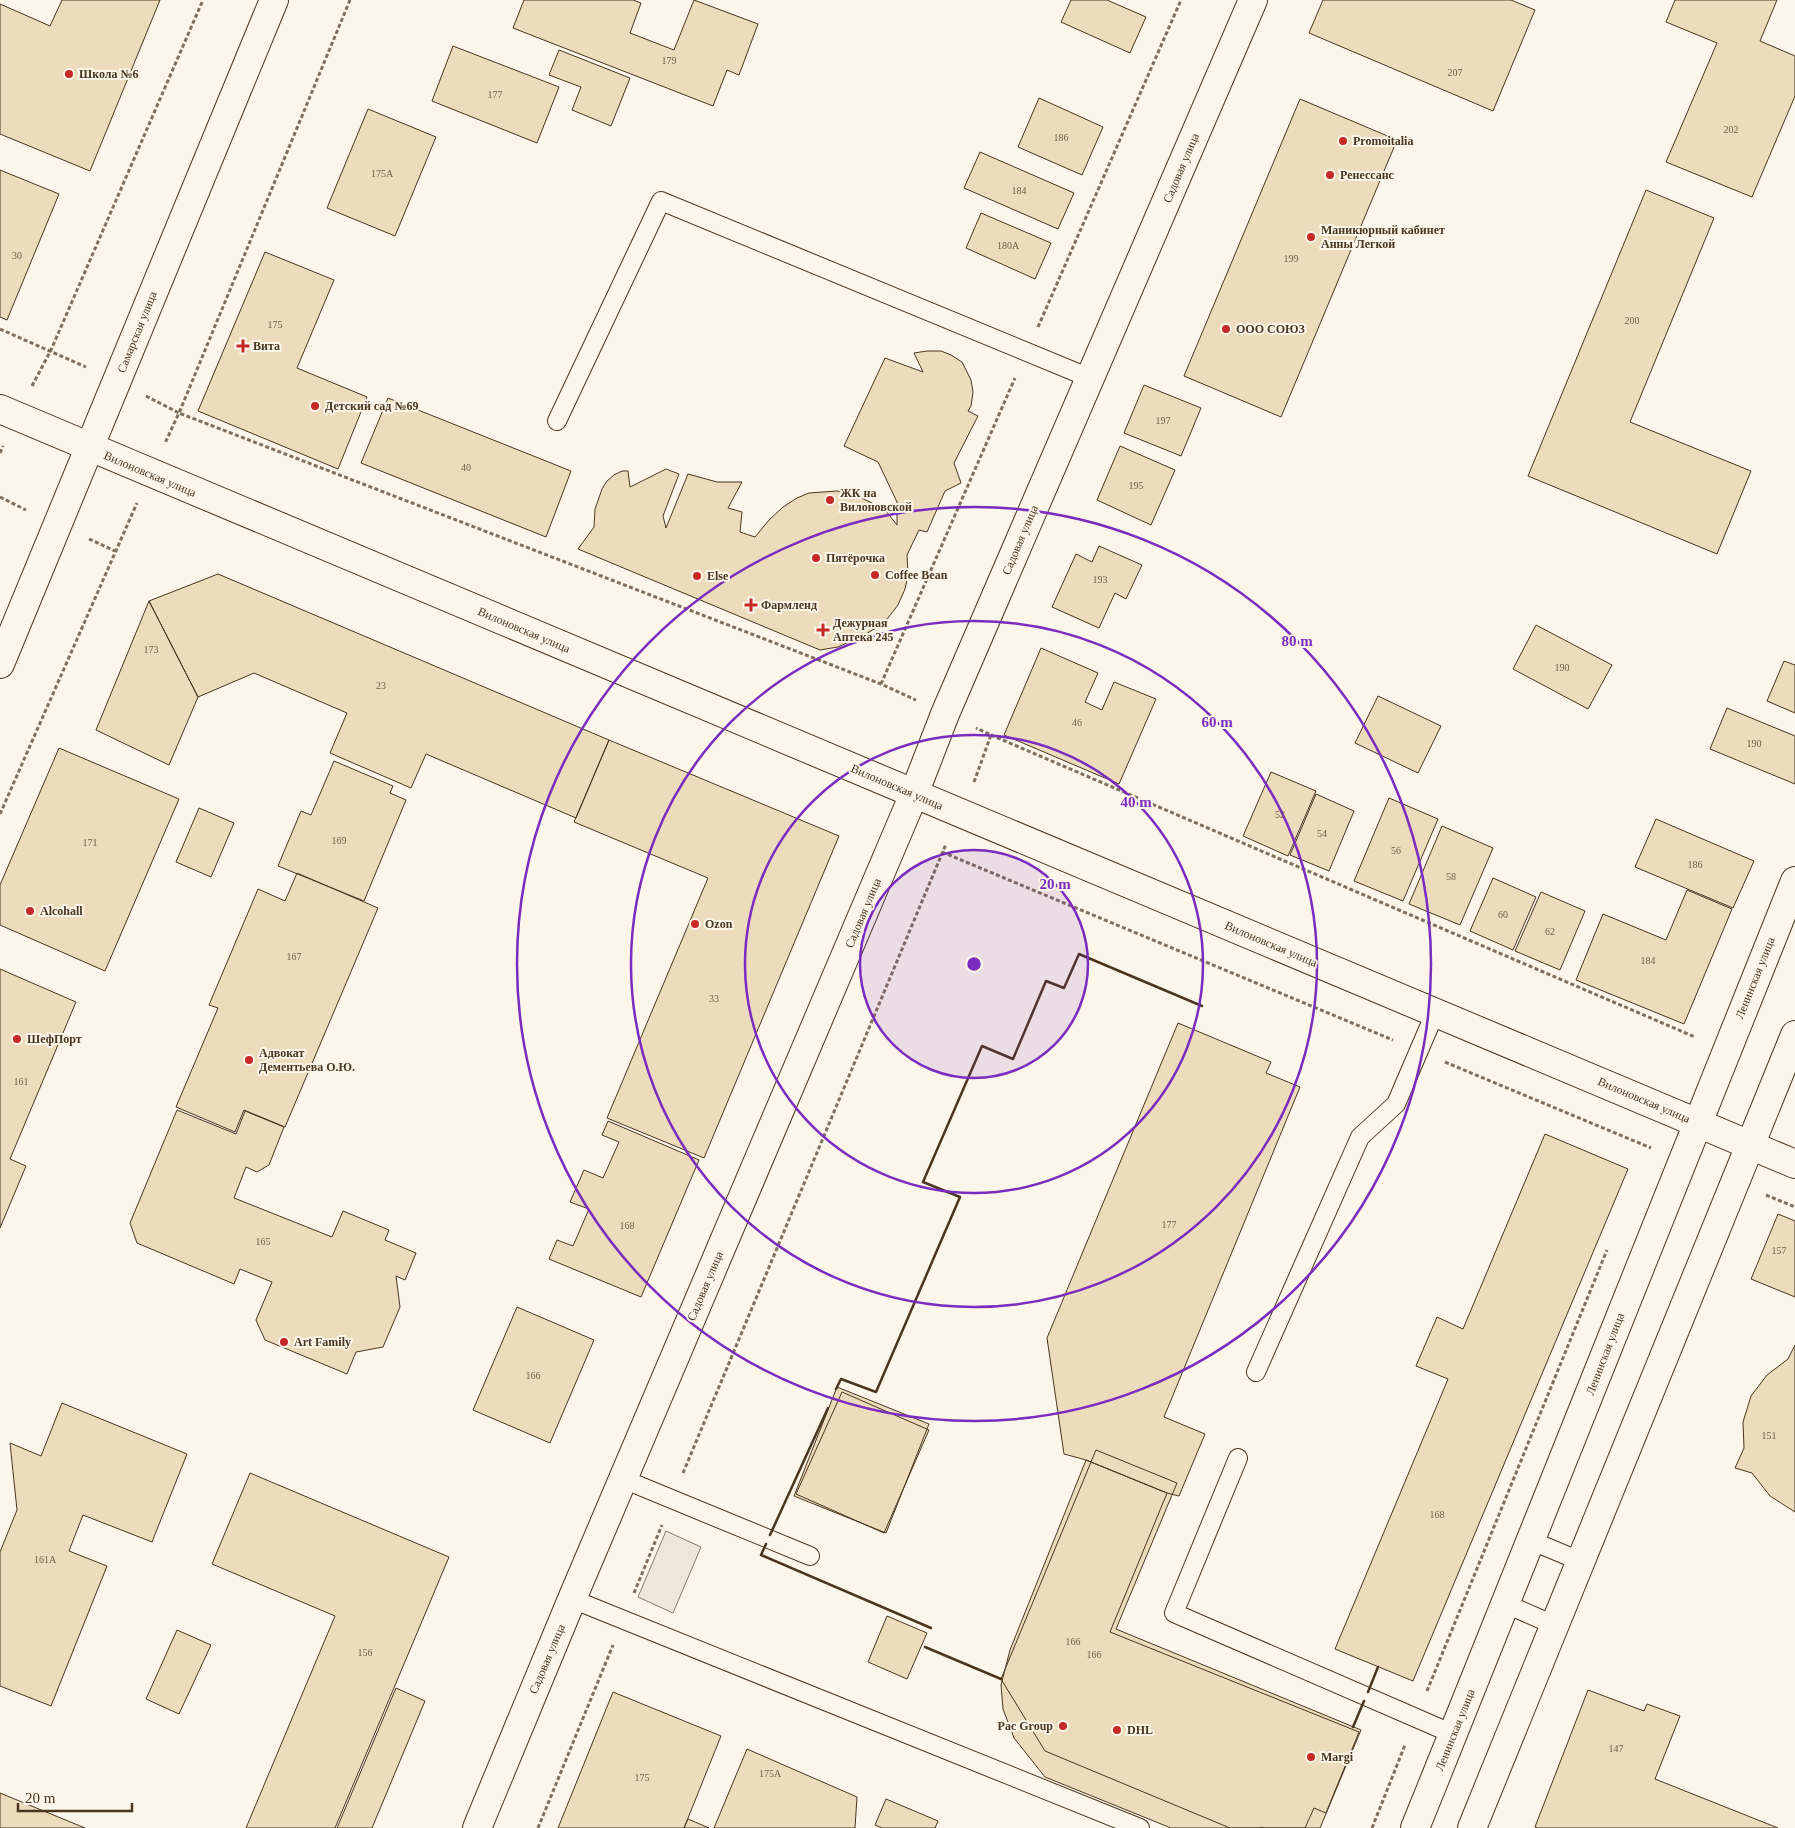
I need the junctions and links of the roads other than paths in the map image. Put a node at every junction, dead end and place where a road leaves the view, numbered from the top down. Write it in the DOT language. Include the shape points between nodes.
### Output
graph roads {
  1 [pos="274,0"];
  2 [pos="1253,0"];
  3 [pos="1090,378"];
  4 [pos="0,409"];
  5 [pos="557,421"];
  6 [pos="90,448"];
  7 [pos="0,664"];
  8 [pos="914,794"];
  9 [pos="1795,881"];
  10 [pos="1435,1013"];
  11 [pos="1795,1035"];
  12 [pos="1696,1122"];
  13 [pos="1749,1144"];
  14 [pos="1795,1164"];
  15 [pos="1256,1372"];
  16 [pos="1238,1458"];
  17 [pos="623,1479"];
  18 [pos="1532,1542"];
  19 [pos="810,1556"];
  20 [pos="1580,1561"];
  21 [pos="572,1599"];
  22 [pos="1506,1604"];
  23 [pos="1554,1625"];
  24 [pos="1453,1734"];
  25 [pos="477,1828"];
  26 [pos="1140,1828"];
  27 [pos="1415,1828"];
  28 [pos="1472,1828"];
  1 -- 6 [label="street, Самарская улица"];
  2 -- 3 [label="street, Садовая улица"];
  3 -- 5 [label="lane" via="661,201"];
  3 -- 8 [label="street, Садовая улица" via="945,714"];
  4 -- 6 [label="street, Вилоновская улица"];
  6 -- 7 [label="street, Самарская улица"];
  6 -- 8 [label="street, Вилоновская улица"];
  8 -- 10 [label="street, Вилоновская улица"];
  8 -- 17 [label="street, Садовая улица"];
  9 -- 12 [label="street, Ленинская улица"];
  10 -- 12 [label="street, Вилоновская улица"];
  10 -- 15 [label="lane" via="1396,1104 1360,1137"];
  11 -- 13 [label="street"];
  12 -- 13 [label="street, Вилоновская улица"];
  12 -- 18 [label="street, Ленинская улица"];
  13 -- 14 [label="street, Вилоновская улица"];
  13 -- 20 [label="street"];
  16 -- 24 [label="lane" via="1174,1613"];
  17 -- 19 [label="lane"];
  17 -- 21 [label="street, Садовая улица"];
  18 -- 20 [label="lane"];
  18 -- 22 [label="street, Ленинская улица"];
  20 -- 23 [label="street"];
  21 -- 25 [label="street, Садовая улица"];
  21 -- 26 [label="lane"];
  22 -- 23 [label="lane"];
  22 -- 24 [label="street, Ленинская улица"];
  23 -- 28 [label="street"];
  24 -- 27 [label="street, Ленинская улица"];
}
